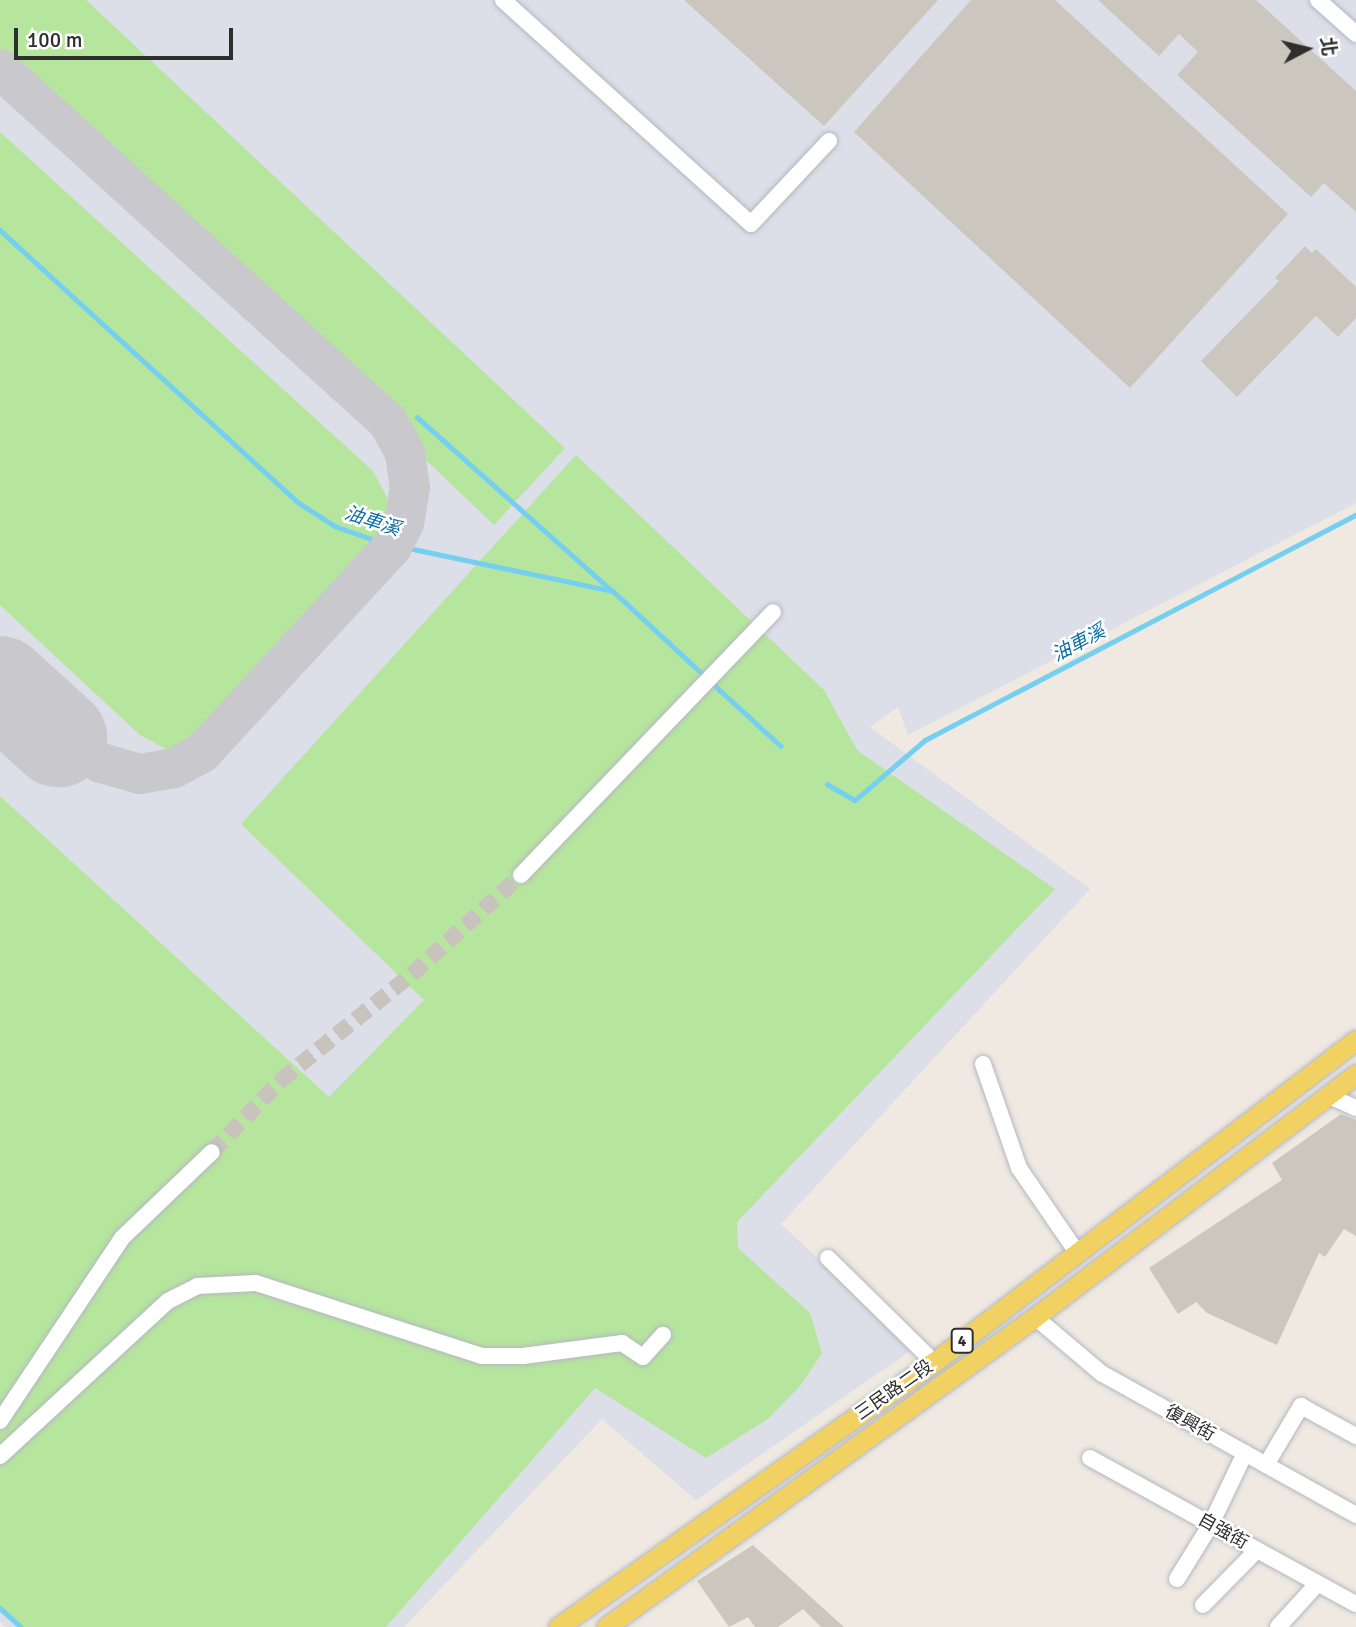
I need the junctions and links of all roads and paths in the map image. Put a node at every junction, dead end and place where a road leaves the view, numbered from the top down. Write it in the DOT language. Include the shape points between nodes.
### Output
graph roads {
  1 [pos="503,0"];
  2 [pos="1318,0"];
  3 [pos="1356,34"];
  4 [pos="829,141"];
  5 [pos="773,612"];
  6 [pos="521,875"];
  7 [pos="1356,1040"];
  8 [pos="983,1065"];
  9 [pos="1356,1074"];
  10 [pos="1329,1096"];
  11 [pos="1356,1108"];
  12 [pos="212,1152"];
  13 [pos="1079,1254"];
  14 [pos="828,1258"];
  15 [pos="1035,1317"];
  16 [pos="663,1335"];
  17 [pos="934,1362"];
  18 [pos="0,1421"];
  19 [pos="1356,1436"];
  20 [pos="1245,1454"];
  21 [pos="0,1455"];
  22 [pos="1090,1458"];
  23 [pos="1266,1465"];
  24 [pos="1356,1515"];
  25 [pos="1211,1524"];
  26 [pos="1257,1550"];
  27 [pos="1177,1579"];
  28 [pos="1318,1583"];
  29 [pos="1356,1604"];
  30 [pos="1203,1605"];
  31 [pos="558,1627"];
  32 [pos="606,1627"];
  33 [pos="1278,1627"];
  1 -- 4 [label="street" via="751,224"];
  2 -- 3 [label="street"];
  5 -- 6 [label="street"];
  7 -- 13 [label="main road, 三民路二段 / 4"];
  8 -- 13 [label="street" via="1019,1168"];
  9 -- 10 [label="main road, 三民路二段 / 4"];
  10 -- 11 [label="street"];
  10 -- 15 [label="main road, 三民路二段 / 4"];
  12 -- 18 [label="street" via="122,1238"];
  13 -- 17 [label="main road, 三民路二段 / 4"];
  14 -- 17 [label="street"];
  15 -- 20 [label="street, 復興街" via="1101,1373"];
  15 -- 32 [label="main road, 三民路二段 / 4"];
  16 -- 21 [label="street" via="643,1357 622,1343 523,1356 482,1356 256,1283 197,1286 168,1301"];
  17 -- 31 [label="main road, 三民路二段 / 4"];
  19 -- 23 [label="street" via="1301,1406"];
  20 -- 23 [label="street, 復興街"];
  20 -- 25 [label="street"];
  22 -- 25 [label="street, 自強街"];
  23 -- 24 [label="street, 復興街"];
  25 -- 26 [label="street, 自強街"];
  25 -- 27 [label="street"];
  26 -- 28 [label="street, 自強街"];
  26 -- 30 [label="street"];
  28 -- 29 [label="street, 自強街"];
  28 -- 33 [label="street"];
}
